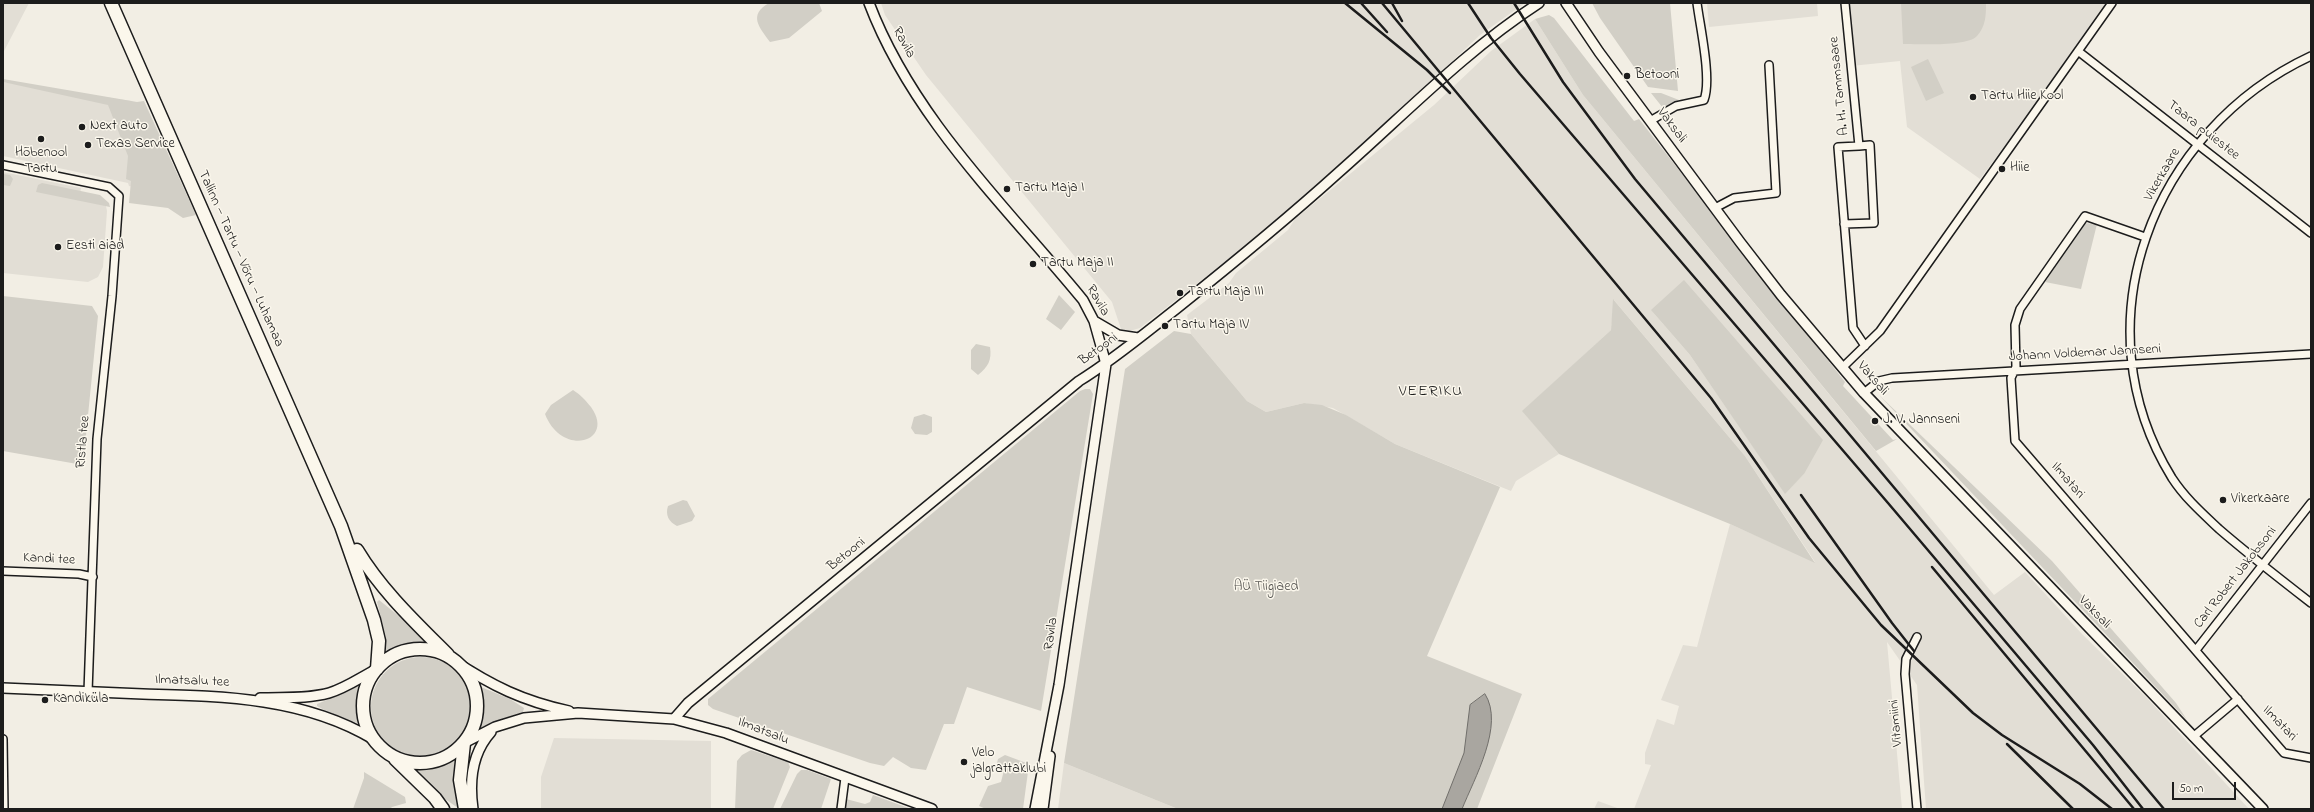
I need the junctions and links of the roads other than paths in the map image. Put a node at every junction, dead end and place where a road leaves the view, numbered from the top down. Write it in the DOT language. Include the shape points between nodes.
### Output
graph roads {
  1 [pos="111,3"];
  2 [pos="869,3"];
  3 [pos="1539,3"];
  4 [pos="1566,3"];
  5 [pos="1697,3"];
  6 [pos="1845,3"];
  7 [pos="2112,3"];
  8 [pos="2078,51"];
  9 [pos="2311,56"];
  10 [pos="1769,65"];
  11 [pos="1650,121"];
  12 [pos="2197,143"];
  13 [pos="1859,146"];
  14 [pos="3,165"];
  15 [pos="1715,208"];
  16 [pos="1844,224"];
  17 [pos="2311,233"];
  18 [pos="2145,237"];
  19 [pos="1094,321"];
  20 [pos="1138,338"];
  21 [pos="1865,346"];
  22 [pos="2311,354"];
  23 [pos="1106,364"];
  24 [pos="2132,364"];
  25 [pos="1843,367"];
  26 [pos="2014,371"];
  27 [pos="1864,393"];
  28 [pos="2311,503"];
  29 [pos="341,526"];
  30 [pos="2262,565"];
  31 [pos="3,571"];
  32 [pos="93,577"];
  33 [pos="2311,603"];
  34 [pos="1917,637"];
  35 [pos="2196,650"];
  36 [pos="453,660"];
  37 [pos="377,669"];
  38 [pos="3,688"];
  39 [pos="88,692"];
  40 [pos="242,698"];
  41 [pos="2238,699"];
  42 [pos="578,713"];
  43 [pos="674,718"];
  44 [pos="1052,723"];
  45 [pos="496,727"];
  46 [pos="2193,737"];
  47 [pos="3,739"];
  48 [pos="372,739"];
  49 [pos="464,743"];
  50 [pos="391,756"];
  51 [pos="2311,758"];
  52 [pos="845,778"];
  53 [pos="4,809"];
  54 [pos="444,809"];
  55 [pos="465,809"];
  56 [pos="473,809"];
  57 [pos="841,809"];
  58 [pos="932,809"];
  59 [pos="1035,809"];
  60 [pos="1043,809"];
  61 [pos="1917,809"];
  62 [pos="2263,809"];
  1 -- 29 [label="highway, Tallinn — Tartu — Võru — Luhamaa"];
  2 -- 19 [label="street, Ravila" via="880,31 930,116 978,177 1083,300"];
  3 -- 20 [label="street, Betooni" via="1491,38 1322,188 1221,273"];
  4 -- 11 [label="street, Vaksali"];
  5 -- 11 [label="street" via="1707,93 1704,100 1676,106"];
  6 -- 13 [label="street, A. H. Tammsaare"];
  7 -- 8 [label="street"];
  8 -- 12 [label="street, Taara puiestee"];
  8 -- 21 [label="street" via="1880,331"];
  9 -- 12 [label="street, Vikerkaare" via="2288,67 2243,96"];
  10 -- 15 [label="street" via="1776,193 1734,198"];
  11 -- 15 [label="street, Vaksali"];
  12 -- 17 [label="street, Taara puiestee"];
  12 -- 18 [label="street, Vikerkaare" via="2171,183"];
  13 -- 16 [label="street, A. H. Tammsaare" via="1838,147"];
  13 -- 16 [label="street" via="1870,145 1874,223"];
  14 -- 32 [label="street, Ristla tee" via="109,187 119,196 112,296 97,439"];
  15 -- 25 [label="street, Vaksali" via="1781,295"];
  16 -- 21 [label="street" via="1853,328"];
  18 -- 24 [label="street, Vikerkaare" via="2131,292"];
  18 -- 26 [label="street, Ilmatari" via="2085,216 2016,317"];
  19 -- 20 [label="street" via="1118,335"];
  19 -- 23 [label="street, Ravila"];
  20 -- 23 [label="street, Betooni"];
  21 -- 25 [label="street"];
  22 -- 24 [label="street, Johann Voldemar Jannseni"];
  23 -- 43 [label="street, Betooni" via="1079,381 688,703"];
  23 -- 44 [label="street, Ravila"];
  24 -- 26 [label="street, Johann Voldemar Jannseni"];
  24 -- 30 [label="street, Vikerkaare" via="2143,420 2173,479 2194,506"];
  25 -- 27 [label="street, Vaksali"];
  26 -- 27 [label="street, Johann Voldemar Jannseni" via="1886,379"];
  26 -- 35 [label="street, Ilmatari" via="2011,378 2015,441"];
  27 -- 46 [label="street, Vaksali"];
  28 -- 30 [label="street, Carl Robert Jakobsoni"];
  29 -- 36 [label="highway, Tallinn — Tartu — Võru — Luhamaa" via="367,567 393,599"];
  29 -- 37 [label="highway, Tallinn — Tartu — Võru — Luhamaa" via="374,620 379,641"];
  30 -- 33 [label="street, Vikerkaare"];
  30 -- 35 [label="street, Carl Robert Jakobsoni"];
  31 -- 32 [label="street, Kandi tee" via="80,574"];
  32 -- 39 [label="street, Ristla tee"];
  34 -- 61 [label="street, Vitamiini" via="1906,659 1905,674"];
  35 -- 41 [label="street, Ilmatari"];
  36 -- 37 [label="highway" via="441,653 413,650 387,659"];
  36 -- 42 [label="street, Ilmatsalu" via="484,681 512,694 534,703"];
  36 -- 49 [label="highway" via="470,680 476,699 475,719"];
  37 -- 40 [label="street" via="329,693"];
  37 -- 48 [label="highway" via="368,681 363,703 366,726"];
  38 -- 39 [label="street, Ilmatsalu tee"];
  39 -- 40 [label="street, Ilmatsalu tee"];
  40 -- 48 [label="street, Ilmatsalu tee" via="311,712 349,725"];
  41 -- 46 [label="street"];
  41 -- 51 [label="street, Ilmatari" via="2284,753"];
  42 -- 43 [label="street, Ilmatsalu"];
  42 -- 45 [label="street, Ilmatsalu" via="524,718"];
  43 -- 52 [label="street, Ilmatsalu" via="726,733"];
  44 -- 59 [label="street, Ravila"];
  44 -- 60 [label="street, Ravila"];
  45 -- 49 [label="street, Ilmatsalu"];
  45 -- 56 [label="street" via="476,753 471,784"];
  46 -- 62 [label="street, Vaksali"];
  47 -- 53 [label="street"];
  48 -- 50 [label="highway"];
  49 -- 50 [label="highway" via="452,754 427,763 406,762"];
  49 -- 55 [label="highway" via="460,780"];
  50 -- 54 [label="highway"];
  52 -- 57 [label="street"];
  52 -- 58 [label="street, Ilmatsalu"];
}
